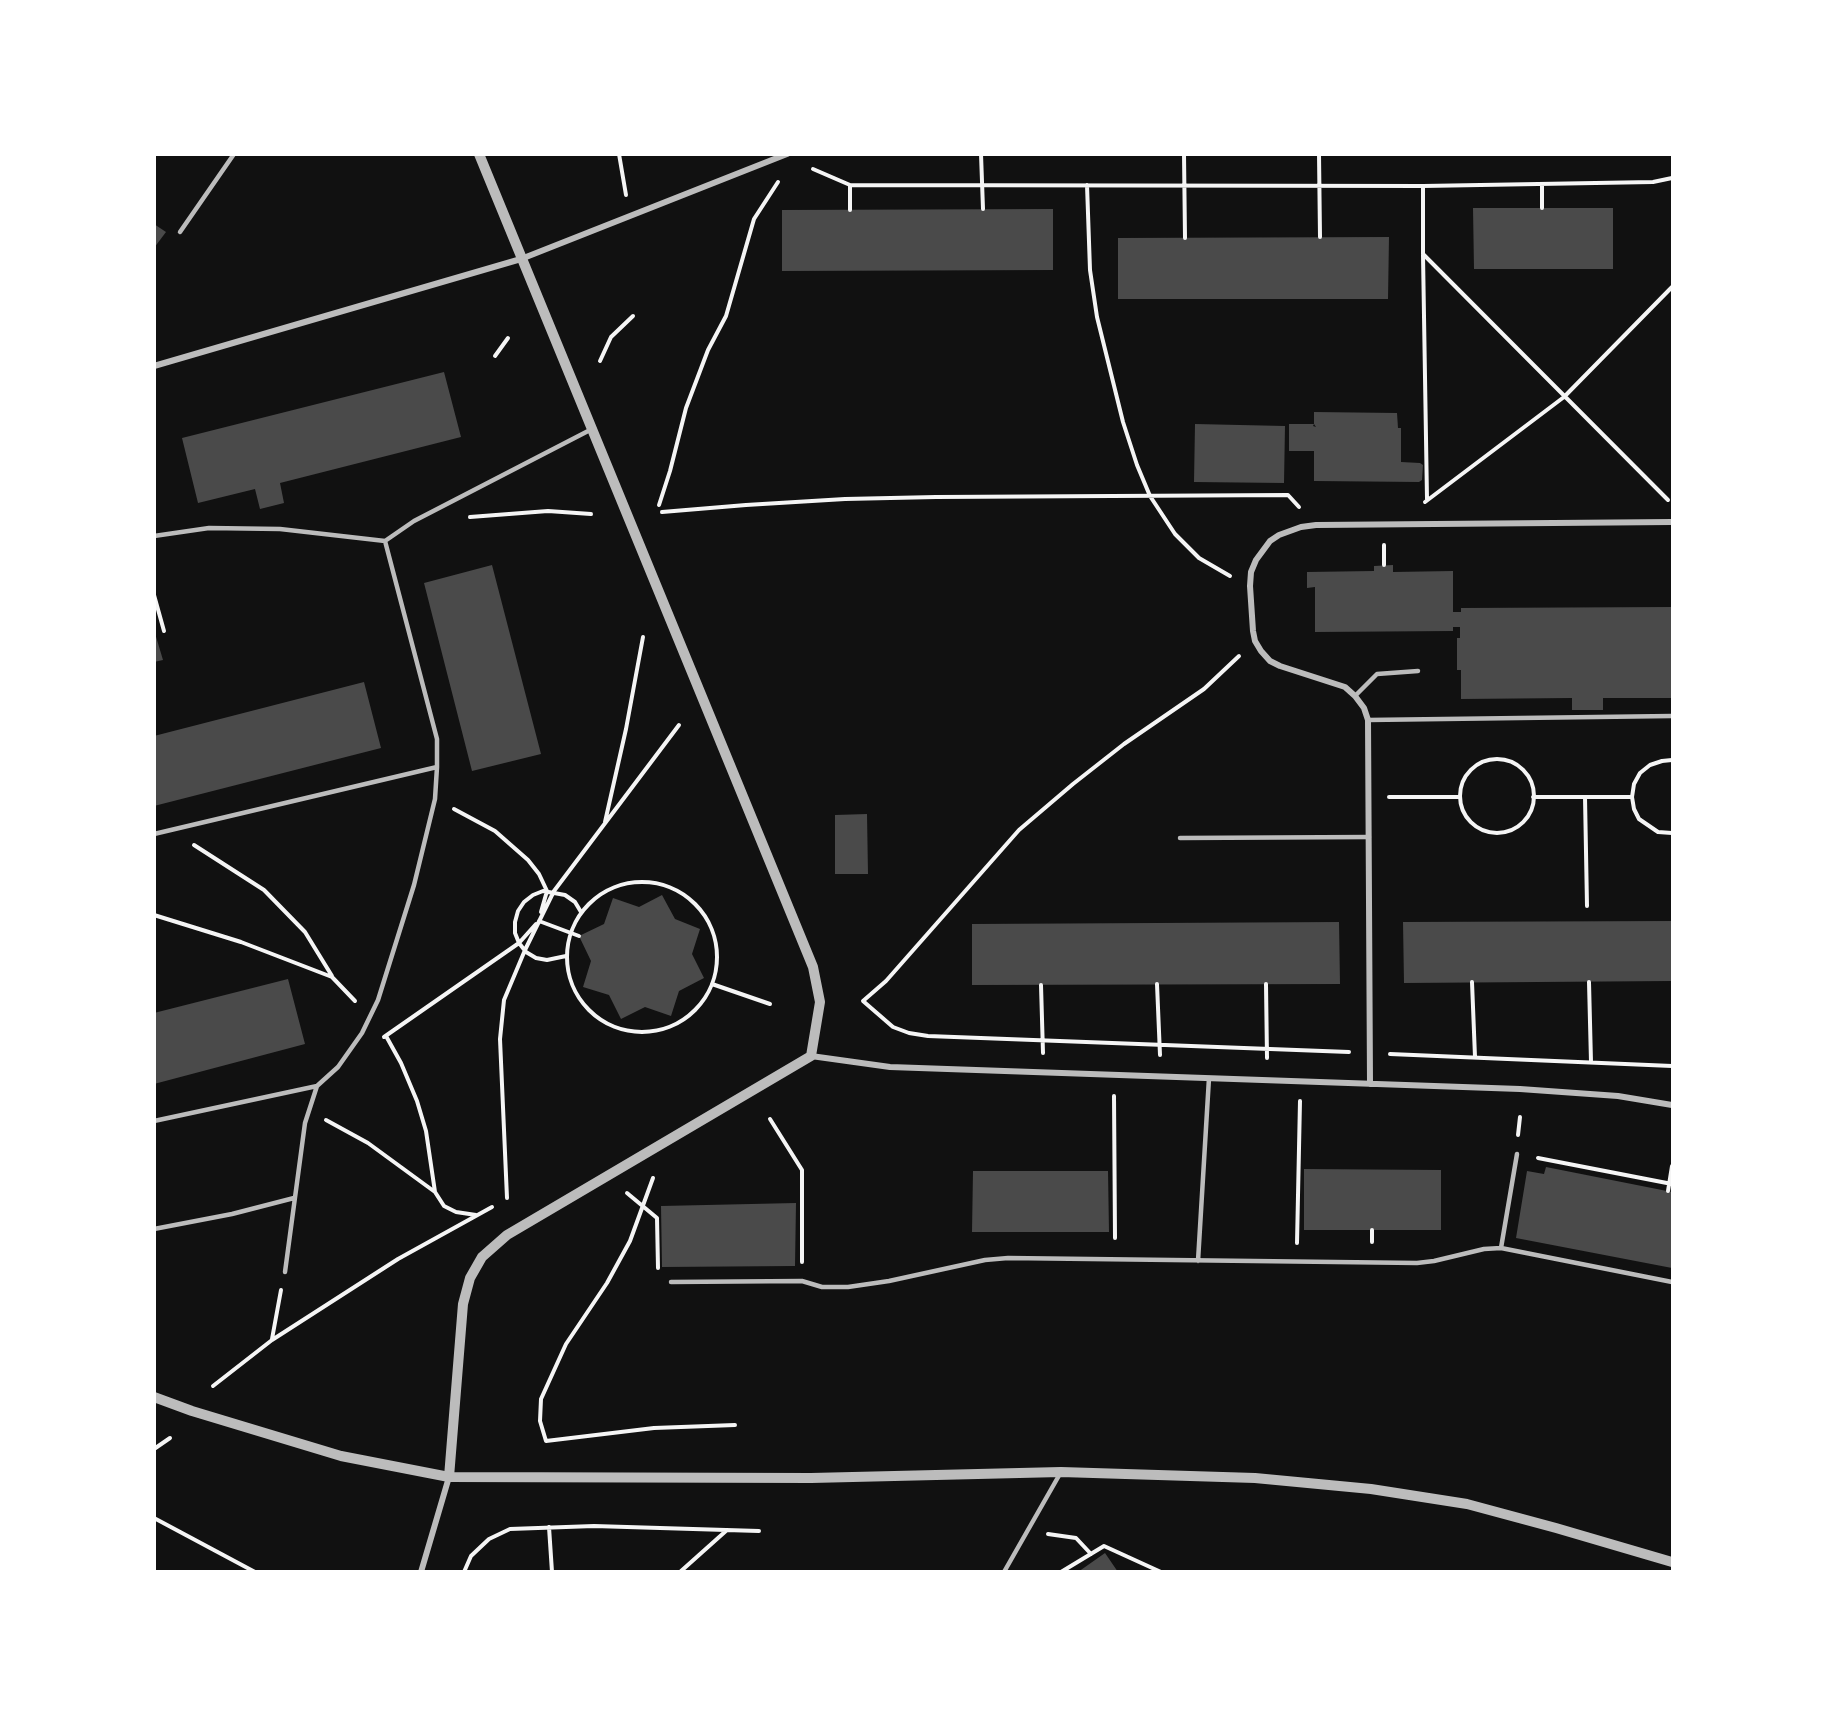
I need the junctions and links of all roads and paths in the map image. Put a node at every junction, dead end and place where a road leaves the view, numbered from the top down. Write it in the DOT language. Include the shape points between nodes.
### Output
graph roads {
  1 [pos="234,154"];
  2 [pos="479,154"];
  3 [pos="619,154"];
  4 [pos="981,154"];
  5 [pos="1184,154"];
  6 [pos="1319,154"];
  7 [pos="784,155"];
  8 [pos="813,169"];
  9 [pos="1672,178"];
  10 [pos="1542,184"];
  11 [pos="850,185"];
  12 [pos="982,185"];
  13 [pos="1087,185"];
  14 [pos="1184,185"];
  15 [pos="1320,186"];
  16 [pos="1423,186"];
  17 [pos="626,195"];
  18 [pos="1542,208"];
  19 [pos="982,209"];
  20 [pos="850,210"];
  21 [pos="180,232"];
  22 [pos="1320,237"];
  23 [pos="1185,238"];
  24 [pos="1423,254"];
  25 [pos="521,259"];
  26 [pos="1672,287"];
  27 [pos="633,316"];
  28 [pos="508,338"];
  29 [pos="495,356"];
  30 [pos="600,361"];
  31 [pos="154,366"];
  32 [pos="1564,397"];
  33 [pos="592,429"];
  34 [pos="1150,496"];
  35 [pos="1427,500"];
  36 [pos="659,505"];
  37 [pos="1672,505"];
  38 [pos="444,506"];
  39 [pos="663,512"];
  40 [pos="591,514"];
  41 [pos="1672,522"];
  42 [pos="1398,524"];
  43 [pos="1316,525"];
  44 [pos="154,536"];
  45 [pos="385,541"];
  46 [pos="1250,586"];
  47 [pos="154,595"];
  48 [pos="164,631"];
  49 [pos="643,637"];
  50 [pos="1255,641"];
  51 [pos="1418,672"];
  52 [pos="1355,696"];
  53 [pos="1672,716"];
  54 [pos="1368,720"];
  55 [pos="679,725"];
  56 [pos="1672,760"];
  57 [pos="437,767"];
  58 [pos="1368,797"];
  59 [pos="1460,797"];
  60 [pos="1533,797"];
  61 [pos="1585,797"];
  62 [pos="1632,797"];
  63 [pos="435,799"];
  64 [pos="604,825"];
  65 [pos="177,829"];
  66 [pos="1672,833"];
  67 [pos="154,834"];
  68 [pos="1369,837"];
  69 [pos="1180,838"];
  70 [pos="547,891"];
  71 [pos="554,891"];
  72 [pos="1587,906"];
  73 [pos="581,912"];
  74 [pos="154,915"];
  75 [pos="539,921"];
  76 [pos="570,933"];
  77 [pos="579,936"];
  78 [pos="519,943"];
  79 [pos="525,950"];
  80 [pos="566,956"];
  81 [pos="333,976"];
  82 [pos="1472,982"];
  83 [pos="1589,982"];
  84 [pos="712,984"];
  85 [pos="1157,984"];
  86 [pos="1266,984"];
  87 [pos="1041,985"];
  88 [pos="770,1004"];
  89 [pos="370,1016"];
  90 [pos="1159,1034"];
  91 [pos="386,1036"];
  92 [pos="1267,1036"];
  93 [pos="1043,1040"];
  94 [pos="378,1042"];
  95 [pos="1370,1053"];
  96 [pos="810,1056"];
  97 [pos="1475,1057"];
  98 [pos="1591,1062"];
  99 [pos="1672,1066"];
  100 [pos="1044,1073"];
  101 [pos="1114,1075"];
  102 [pos="1209,1078"];
  103 [pos="1300,1082"];
  104 [pos="1370,1084"];
  105 [pos="317,1086"];
  106 [pos="1672,1105"];
  107 [pos="309,1113"];
  108 [pos="770,1119"];
  109 [pos="154,1121"];
  110 [pos="1516,1154"];
  111 [pos="1672,1166"];
  112 [pos="653,1178"];
  113 [pos="1671,1184"];
  114 [pos="1668,1191"];
  115 [pos="435,1192"];
  116 [pos="627,1193"];
  117 [pos="294,1198"];
  118 [pos="507,1198"];
  119 [pos="642,1205"];
  120 [pos="492,1207"];
  121 [pos="478,1215"];
  122 [pos="154,1229"];
  123 [pos="1501,1248"];
  124 [pos="1115,1260"];
  125 [pos="1198,1261"];
  126 [pos="1297,1263"];
  127 [pos="285,1272"];
  128 [pos="802,1281"];
  129 [pos="671,1282"];
  130 [pos="1672,1282"];
  131 [pos="272,1340"];
  132 [pos="213,1386"];
  133 [pos="154,1397"];
  134 [pos="735,1425"];
  135 [pos="170,1438"];
  136 [pos="154,1449"];
  137 [pos="1061,1472"];
  138 [pos="448,1478"];
  139 [pos="154,1518"];
  140 [pos="549,1527"];
  141 [pos="728,1530"];
  142 [pos="759,1531"];
  143 [pos="1027,1531"];
  144 [pos="1091,1554"];
  145 [pos="1672,1562"];
  146 [pos="255,1572"];
  147 [pos="421,1572"];
  148 [pos="464,1572"];
  149 [pos="552,1572"];
  150 [pos="680,1572"];
  151 [pos="1004,1572"];
  152 [pos="1062,1572"];
  153 [pos="1161,1572"];
  1 -- 21 [label="lane"];
  2 -- 25 [label="street"];
  3 -- 17 [label="path"];
  4 -- 12 [label="path"];
  5 -- 14 [label="path"];
  6 -- 15 [label="path"];
  7 -- 25 [label="street"];
  7 -- 36 [label="path" via="777,185 753,219 726,316 686,408"];
  8 -- 11 [label="path"];
  9 -- 10 [label="path" via="1653,182"];
  10 -- 16 [label="path"];
  10 -- 18 [label="path"];
  11 -- 12 [label="path"];
  11 -- 20 [label="path"];
  12 -- 13 [label="path"];
  12 -- 19 [label="path"];
  13 -- 14 [label="path"];
  13 -- 34 [label="path" via="1090,270 1097,317 1123,422"];
  14 -- 15 [label="path"];
  14 -- 23 [label="path"];
  15 -- 16 [label="path"];
  15 -- 22 [label="path"];
  16 -- 24 [label="path"];
  24 -- 32 [label="path"];
  24 -- 35 [label="path"];
  25 -- 31 [label="street"];
  25 -- 33 [label="street"];
  26 -- 32 [label="path"];
  27 -- 30 [label="path" via="611,337"];
  28 -- 29 [label="path"];
  32 -- 35 [label="path"];
  32 -- 37 [label="path"];
  33 -- 38 [label="lane"];
  33 -- 96 [label="street" via="813,968 820,1002"];
  34 -- 39 [label="path" via="845,498"];
  34 -- 43 [label="path" via="1288,495"];
  34 -- 46 [label="path" via="1176,534 1199,558"];
  35 -- 42 [label="path"];
  38 -- 40 [label="path" via="471,517 548,511"];
  38 -- 45 [label="lane"];
  41 -- 42 [label="street"];
  42 -- 43 [label="street"];
  43 -- 46 [label="street" via="1289,531 1270,541 1256,560"];
  44 -- 45 [label="lane" via="208,528 280,529"];
  45 -- 57 [label="lane" via="436,739"];
  46 -- 50 [label="street"];
  47 -- 48 [label="path"];
  49 -- 64 [label="path"];
  50 -- 52 [label="street" via="1270,661 1345,687"];
  50 -- 93 [label="path" via="1204,689 1124,744 1019,830 886,981 863,1001 893,1027 909,1033"];
  51 -- 52 [label="lane" via="1377,674"];
  52 -- 54 [label="street"];
  53 -- 54 [label="lane"];
  54 -- 58 [label="street"];
  55 -- 64 [label="path"];
  56 -- 62 [label="path" via="1656,763 1640,773"];
  57 -- 63 [label="lane"];
  57 -- 65 [label="lane"];
  58 -- 59 [label="path"];
  58 -- 68 [label="street"];
  59 -- 60 [label="path" via="1468,819 1486,831 1498,833 1520,826 1532,807"];
  59 -- 60 [label="path" via="1466,778 1478,764 1503,759 1524,771 1532,782"];
  60 -- 61 [label="path"];
  61 -- 62 [label="path"];
  61 -- 72 [label="path"];
  62 -- 66 [label="path" via="1639,819 1658,832"];
  63 -- 70 [label="path" via="477,820 513,846 539,874"];
  63 -- 89 [label="lane" via="414,885"];
  64 -- 71 [label="path"];
  65 -- 67 [label="lane"];
  65 -- 81 [label="path" via="199,849 264,890 305,932"];
  68 -- 69 [label="lane"];
  68 -- 95 [label="street"];
  70 -- 71 [label="path"];
  70 -- 75 [label="path"];
  70 -- 78 [label="path" via="533,895 518,911 514,922"];
  71 -- 73 [label="path" via="575,902"];
  71 -- 75 [label="path"];
  73 -- 76 [label="path"];
  73 -- 84 [label="path" via="598,895 620,885 643,881 667,886 688,897 704,915 714,936 717,961"];
  74 -- 81 [label="path"];
  75 -- 76 [label="path"];
  75 -- 78 [label="path"];
  75 -- 79 [label="path"];
  76 -- 77 [label="path"];
  76 -- 80 [label="path"];
  78 -- 79 [label="path"];
  78 -- 91 [label="path"];
  79 -- 80 [label="path" via="548,960"];
  79 -- 118 [label="path" via="504,1000 501,1018"];
  80 -- 84 [label="path" via="570,982 583,1005 603,1022 627,1032 653,1032 679,1023 699,1006"];
  81 -- 89 [label="path"];
  82 -- 97 [label="path"];
  83 -- 98 [label="path"];
  84 -- 88 [label="path"];
  85 -- 90 [label="path"];
  86 -- 92 [label="path"];
  87 -- 93 [label="path"];
  89 -- 105 [label="lane" via="338,1067"];
  91 -- 94 [label="path"];
  91 -- 115 [label="path" via="417,1101 426,1131"];
  93 -- 95 [label="path"];
  93 -- 100 [label="path"];
  95 -- 97 [label="path"];
  95 -- 104 [label="street"];
  96 -- 100 [label="street" via="890,1067"];
  96 -- 138 [label="street" via="507,1235 482,1257 470,1278 463,1304"];
  97 -- 98 [label="path"];
  98 -- 99 [label="path"];
  100 -- 101 [label="street"];
  101 -- 102 [label="street"];
  101 -- 124 [label="path"];
  102 -- 103 [label="street"];
  102 -- 125 [label="lane"];
  103 -- 104 [label="street"];
  103 -- 126 [label="path"];
  104 -- 106 [label="street" via="1566,1092"];
  105 -- 107 [label="lane"];
  105 -- 109 [label="lane"];
  107 -- 115 [label="path" via="368,1143"];
  107 -- 117 [label="lane"];
  108 -- 128 [label="path" via="802,1170"];
  110 -- 113 [label="path"];
  110 -- 123 [label="lane"];
  111 -- 113 [label="path"];
  112 -- 119 [label="path"];
  113 -- 114 [label="path"];
  115 -- 121 [label="path" via="444,1206"];
  116 -- 119 [label="path"];
  117 -- 122 [label="lane"];
  117 -- 127 [label="lane"];
  119 -- 129 [label="path" via="657,1218 658,1275"];
  119 -- 134 [label="path" via="630,1241 566,1344 541,1399 540,1421 546,1441 654,1428"];
  120 -- 121 [label="path"];
  121 -- 131 [label="path" via="398,1259"];
  123 -- 126 [label="lane" via="1417,1263"];
  123 -- 130 [label="lane"];
  124 -- 125 [label="lane"];
  124 -- 128 [label="lane" via="1008,1258 848,1287 822,1287"];
  125 -- 126 [label="lane"];
  127 -- 131 [label="path"];
  128 -- 129 [label="lane"];
  131 -- 132 [label="path"];
  133 -- 138 [label="street" via="341,1456"];
  135 -- 136 [label="path"];
  137 -- 138 [label="street" via="811,1478"];
  137 -- 143 [label="lane"];
  137 -- 145 [label="street" via="1255,1478 1371,1488 1467,1504"];
  138 -- 147 [label="street"];
  139 -- 146 [label="path"];
  140 -- 141 [label="path"];
  140 -- 148 [label="path" via="510,1529 489,1539 471,1556"];
  140 -- 149 [label="path"];
  141 -- 142 [label="path"];
  141 -- 150 [label="path"];
  143 -- 144 [label="path" via="1076,1538"];
  143 -- 151 [label="lane"];
  144 -- 152 [label="path"];
  144 -- 153 [label="path" via="1104,1546"];
}
